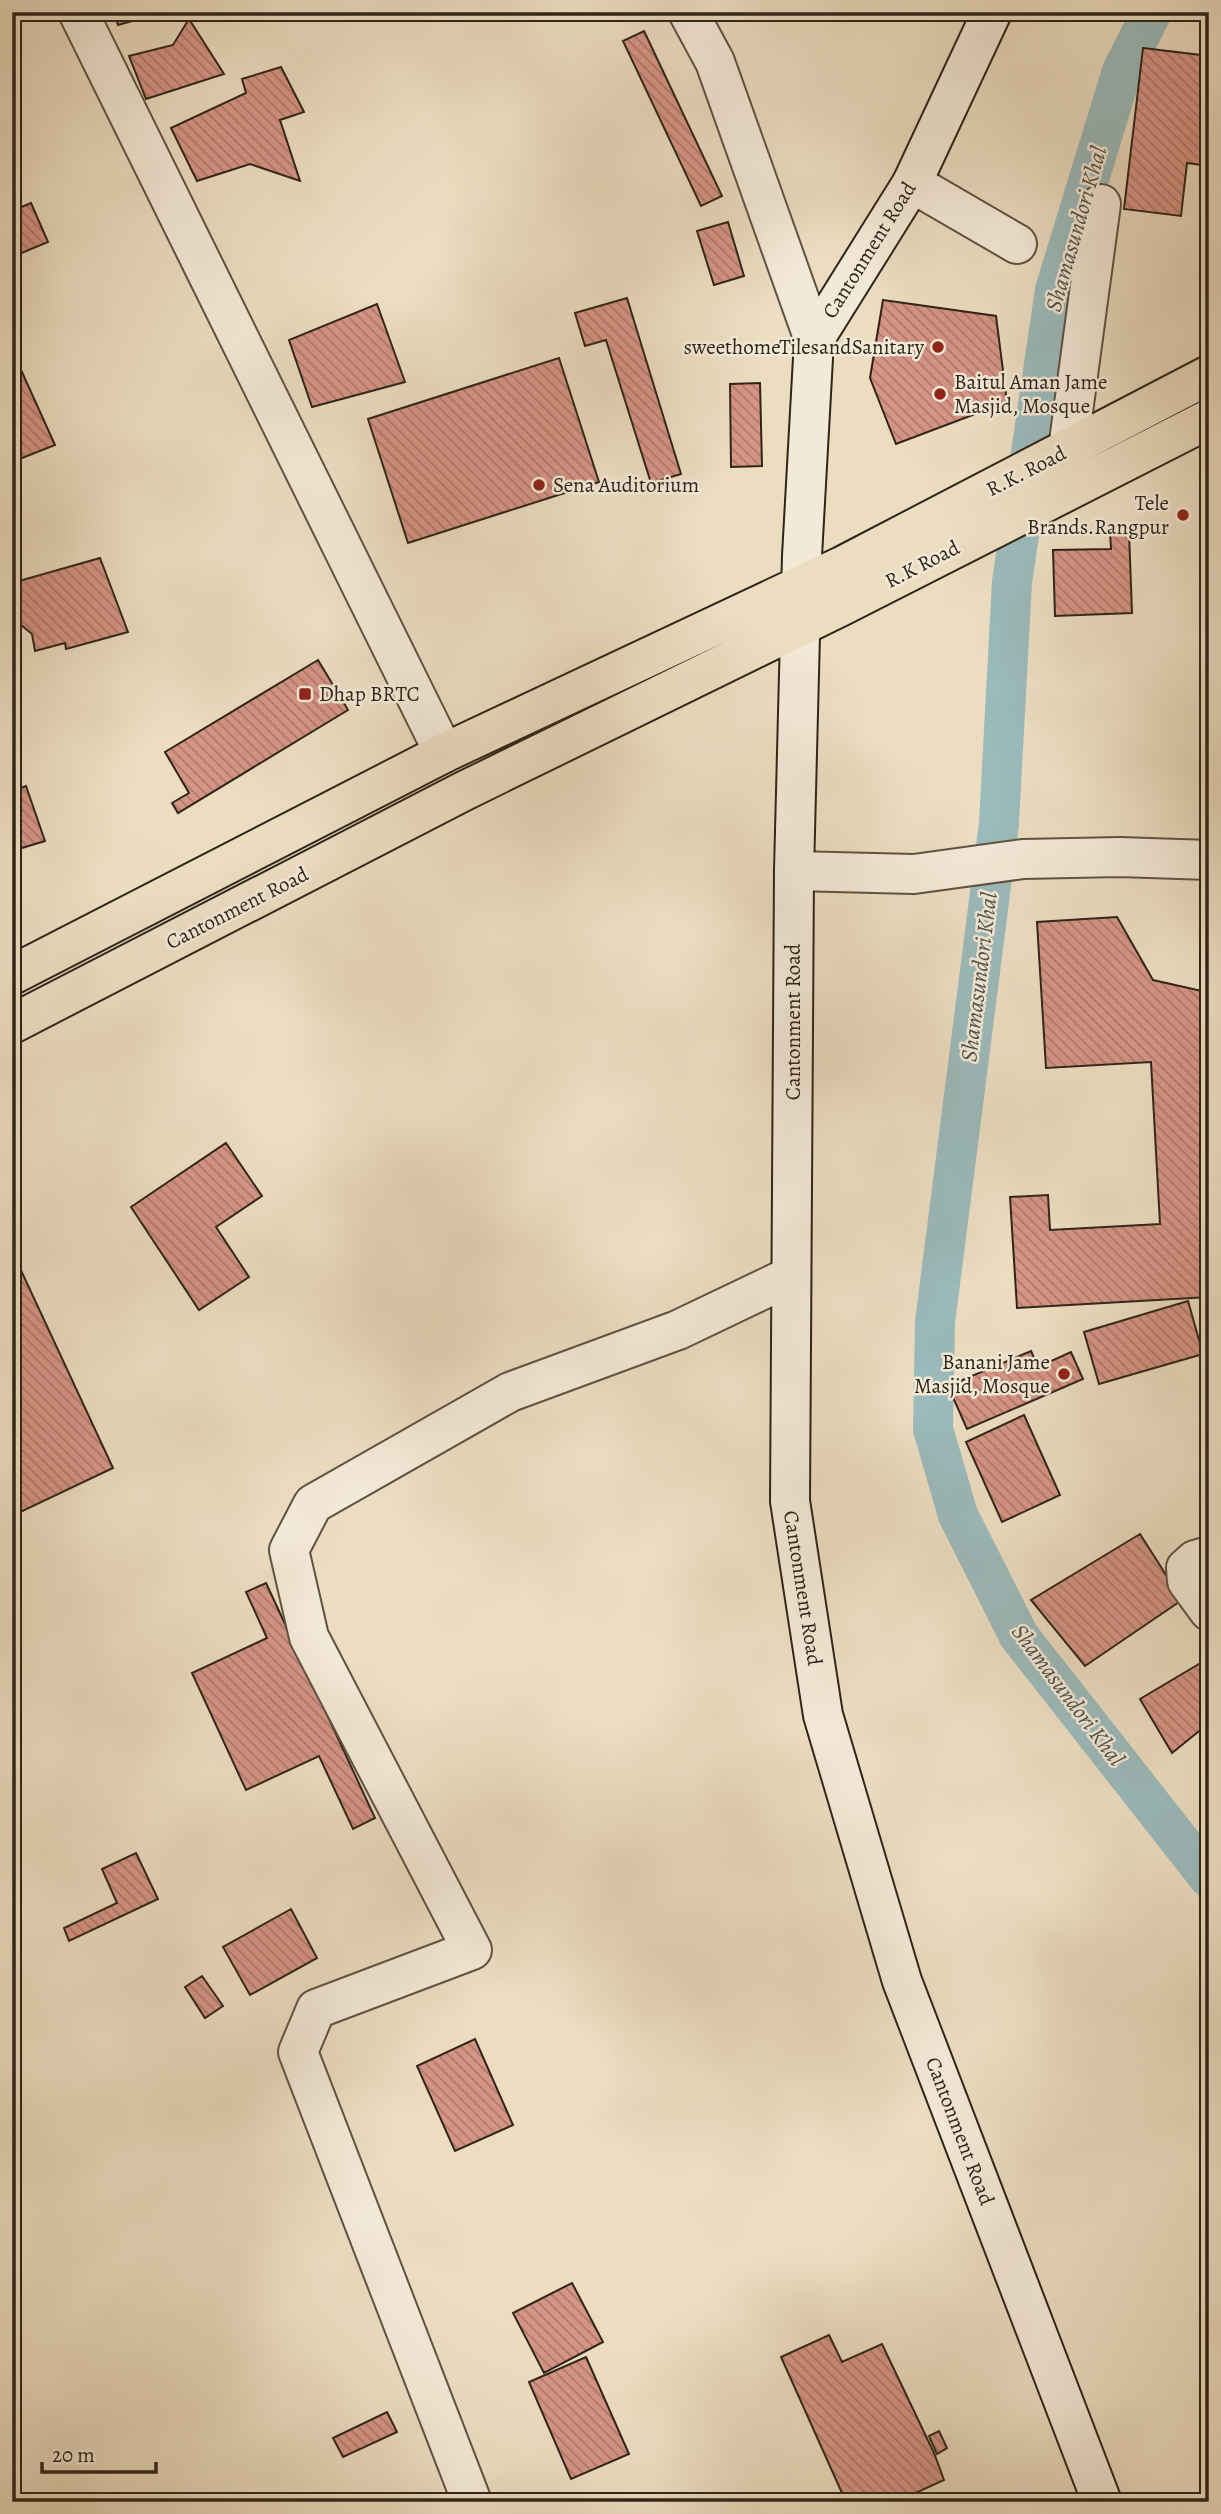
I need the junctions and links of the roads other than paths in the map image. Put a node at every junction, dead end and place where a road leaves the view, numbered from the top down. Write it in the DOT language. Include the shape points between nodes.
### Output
graph roads {
  1 [pos="78,12"];
  2 [pos="688,12"];
  3 [pos="992,12"];
  4 [pos="912,183"];
  5 [pos="1101,204"];
  6 [pos="1017,244"];
  7 [pos="814,340"];
  8 [pos="1209,375"];
  9 [pos="1209,419"];
  10 [pos="1054,456"];
  11 [pos="1044,502"];
  12 [pos="914,548"];
  13 [pos="801,586"];
  14 [pos="801,625"];
  15 [pos="444,752"];
  16 [pos="1209,860"];
  17 [pos="794,871"];
  18 [pos="12,975"];
  19 [pos="12,1024"];
  20 [pos="791,1276"];
  21 [pos="1209,1556"];
  22 [pos="1209,1611"];
  23 [pos="472,2502"];
  24 [pos="1102,2502"];
  1 -- 15 [label="street"];
  2 -- 7 [label="street" via="715,62"];
  3 -- 4 [label="street, Cantonment Road"];
  4 -- 6 [label="street"];
  4 -- 7 [label="street, Cantonment Road"];
  5 -- 10 [label="street"];
  7 -- 13 [label="street, Cantonment Road"];
  8 -- 10 [label="highway, R.K. Road"];
  9 -- 11 [label="highway, R.K. Road"];
  10 -- 12 [label="highway, R.K. Road"];
  11 -- 12 [label="highway, R.K Road"];
  12 -- 13 [label="highway, R.K. Road" via="842,566"];
  12 -- 14 [label="highway, R.K Road"];
  13 -- 14 [label="street, Cantonment Road"];
  13 -- 15 [label="highway, Cantonment Road"];
  14 -- 17 [label="street, Cantonment Road"];
  14 -- 19 [label="highway, Cantonment Road" via="464,791"];
  15 -- 18 [label="highway, Cantonment Road"];
  16 -- 17 [label="street" via="1023,859 914,874"];
  17 -- 20 [label="street, Cantonment Road"];
  20 -- 23 [label="street" via="678,1330 510,1392 313,1504 289,1550 309,1637 472,1950 316,2009 298,2052"];
  20 -- 24 [label="street, Cantonment Road" via="790,1501 823,1715 902,1981"];
  21 -- 22 [label="street" via="1186,1569 1187,1581"];
}
